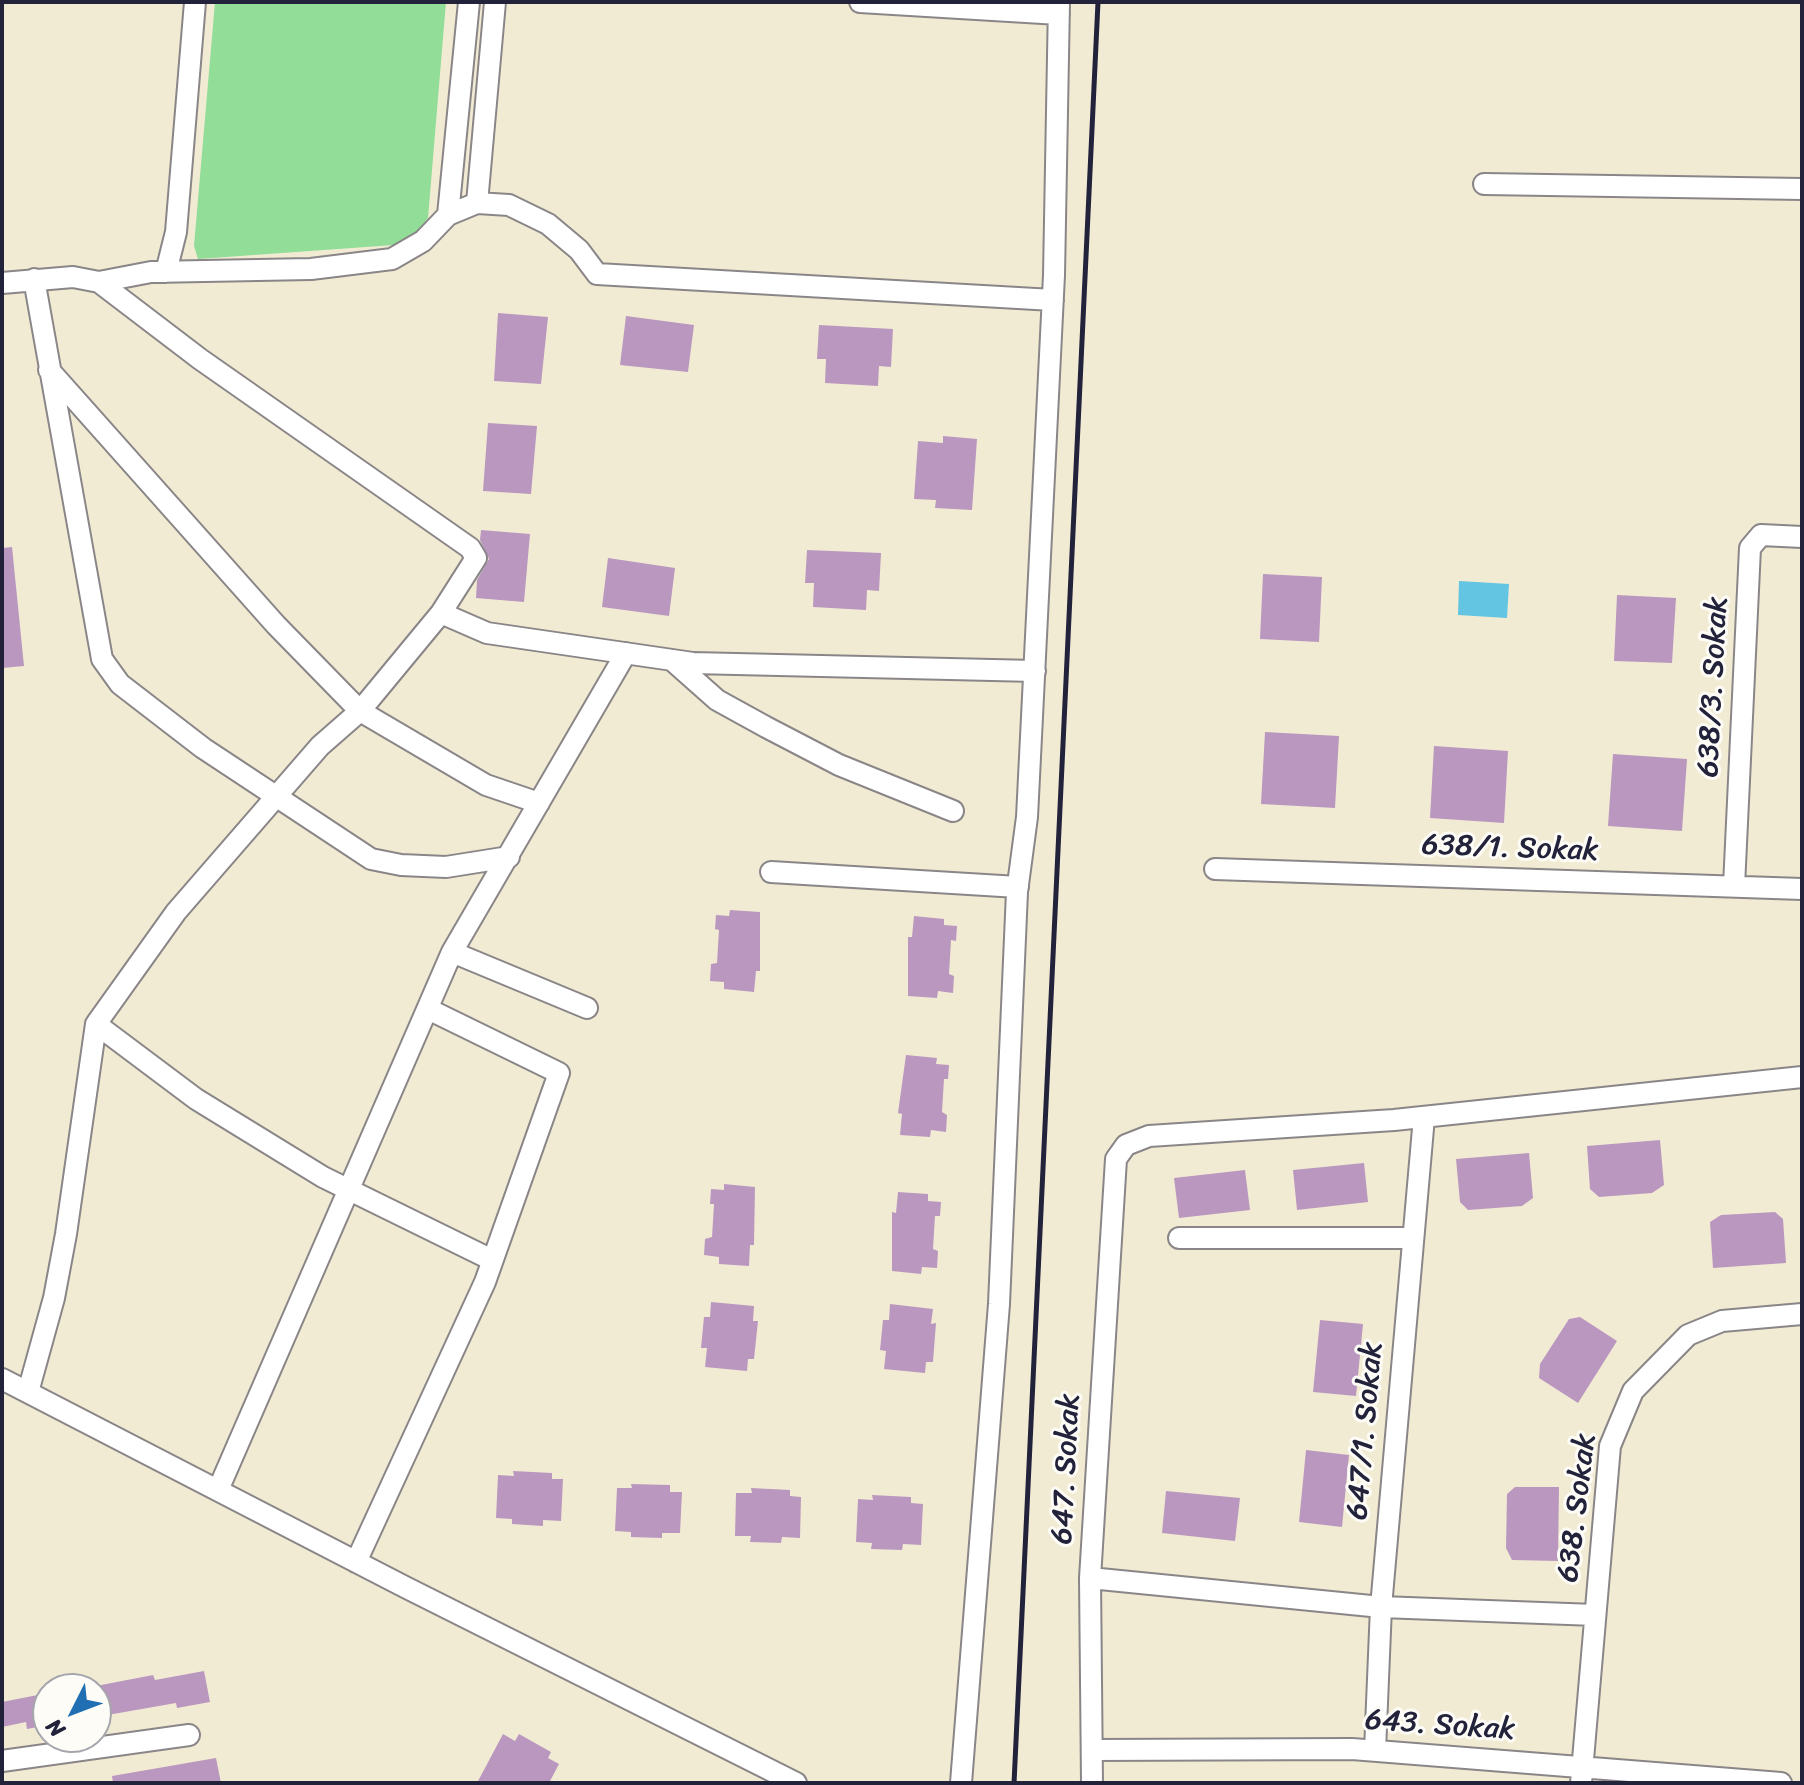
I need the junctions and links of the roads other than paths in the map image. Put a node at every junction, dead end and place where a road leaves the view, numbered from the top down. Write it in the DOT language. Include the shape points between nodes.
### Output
graph roads {
  1 [pos="195,2"];
  2 [pos="469,2"];
  3 [pos="495,2"];
  4 [pos="860,2"];
  5 [pos="1059,8"];
  6 [pos="1484,184"];
  7 [pos="1802,189"];
  8 [pos="477,203"];
  9 [pos="448,215"];
  10 [pos="166,272"];
  11 [pos="34,279"];
  12 [pos="99,282"];
  13 [pos="2,283"];
  14 [pos="1053,300"];
  15 [pos="49,370"];
  16 [pos="1802,537"];
  17 [pos="441,613"];
  18 [pos="626,653"];
  19 [pos="672,660"];
  20 [pos="1035,671"];
  21 [pos="360,711"];
  22 [pos="277,795"];
  23 [pos="539,803"];
  24 [pos="953,811"];
  25 [pos="509,857"];
  26 [pos="1215,869"];
  27 [pos="771,872"];
  28 [pos="1734,886"];
  29 [pos="1018,887"];
  30 [pos="1802,889"];
  31 [pos="452,952"];
  32 [pos="587,1008"];
  33 [pos="428,1009"];
  34 [pos="96,1024"];
  35 [pos="1802,1077"];
  36 [pos="1424,1117"];
  37 [pos="349,1190"];
  38 [pos="1179,1238"];
  39 [pos="1413,1238"];
  40 [pos="490,1259"];
  41 [pos="1802,1314"];
  42 [pos="2,1379"];
  43 [pos="28,1392"];
  44 [pos="218,1490"];
  45 [pos="356,1562"];
  46 [pos="1090,1578"];
  47 [pos="1381,1607"];
  48 [pos="1595,1615"];
  49 [pos="189,1735"];
  50 [pos="1093,1750"];
  51 [pos="1375,1751"];
  52 [pos="2,1761"];
  53 [pos="1581,1775"];
  54 [pos="796,1783"];
  55 [pos="961,1783"];
  56 [pos="1092,1783"];
  57 [pos="1781,1783"];
  1 -- 10 [label="street" via="176,232"];
  2 -- 9 [label="street"];
  3 -- 8 [label="street"];
  4 -- 5 [label="street"];
  5 -- 14 [label="street"];
  6 -- 7 [label="street"];
  8 -- 9 [label="street"];
  8 -- 14 [label="street" via="509,205 548,224 597,274"];
  9 -- 10 [label="street" via="423,241 392,259 311,269"];
  10 -- 12 [label="street"];
  11 -- 12 [label="street"];
  11 -- 13 [label="street"];
  11 -- 15 [label="street"];
  12 -- 17 [label="street" via="470,548 475,564"];
  14 -- 20 [label="street"];
  15 -- 21 [label="street" via="276,625"];
  15 -- 22 [label="street" via="102,659 120,684 159,716"];
  16 -- 28 [label="street, 638/3. Sokak" via="1761,535 1750,548"];
  17 -- 18 [label="street" via="487,633"];
  17 -- 21 [label="street"];
  18 -- 19 [label="street"];
  18 -- 23 [label="street"];
  19 -- 20 [label="street"];
  19 -- 24 [label="street" via="717,700 766,727 839,765"];
  20 -- 29 [label="street"];
  21 -- 22 [label="street"];
  21 -- 23 [label="street" via="486,785"];
  22 -- 25 [label="street" via="371,859 446,867"];
  22 -- 34 [label="street" via="176,912"];
  23 -- 25 [label="street"];
  25 -- 31 [label="street"];
  26 -- 28 [label="street, 638/1. Sokak"];
  27 -- 29 [label="street"];
  28 -- 30 [label="street, 638/1. Sokak"];
  29 -- 55 [label="street" via="999,1304"];
  31 -- 32 [label="street"];
  31 -- 33 [label="street"];
  33 -- 37 [label="street"];
  33 -- 40 [label="street" via="559,1073"];
  34 -- 37 [label="street" via="196,1099"];
  34 -- 43 [label="street" via="61,1260"];
  35 -- 36 [label="street"];
  36 -- 39 [label="street, 647/1. Sokak"];
  36 -- 46 [label="street, 647. Sokak" via="1149,1136 1126,1145 1116,1159"];
  37 -- 40 [label="street"];
  37 -- 44 [label="street"];
  38 -- 39 [label="street"];
  39 -- 47 [label="street, 647/1. Sokak"];
  40 -- 45 [label="street" via="485,1282"];
  41 -- 48 [label="street, 638. Sokak" via="1722,1321 1688,1335 1633,1391 1610,1446"];
  42 -- 43 [label="street"];
  43 -- 44 [label="street"];
  44 -- 45 [label="street"];
  45 -- 54 [label="street"];
  46 -- 47 [label="street"];
  46 -- 50 [label="street, 647. Sokak"];
  47 -- 48 [label="street"];
  47 -- 51 [label="street, 647/1. Sokak"];
  48 -- 53 [label="street, 638. Sokak"];
  49 -- 52 [label="street"];
  50 -- 51 [label="street, 643. Sokak"];
  50 -- 56 [label="street, 647. Sokak"];
  51 -- 53 [label="street, 643. Sokak"];
  53 -- 57 [label="street, 643. Sokak"];
}
